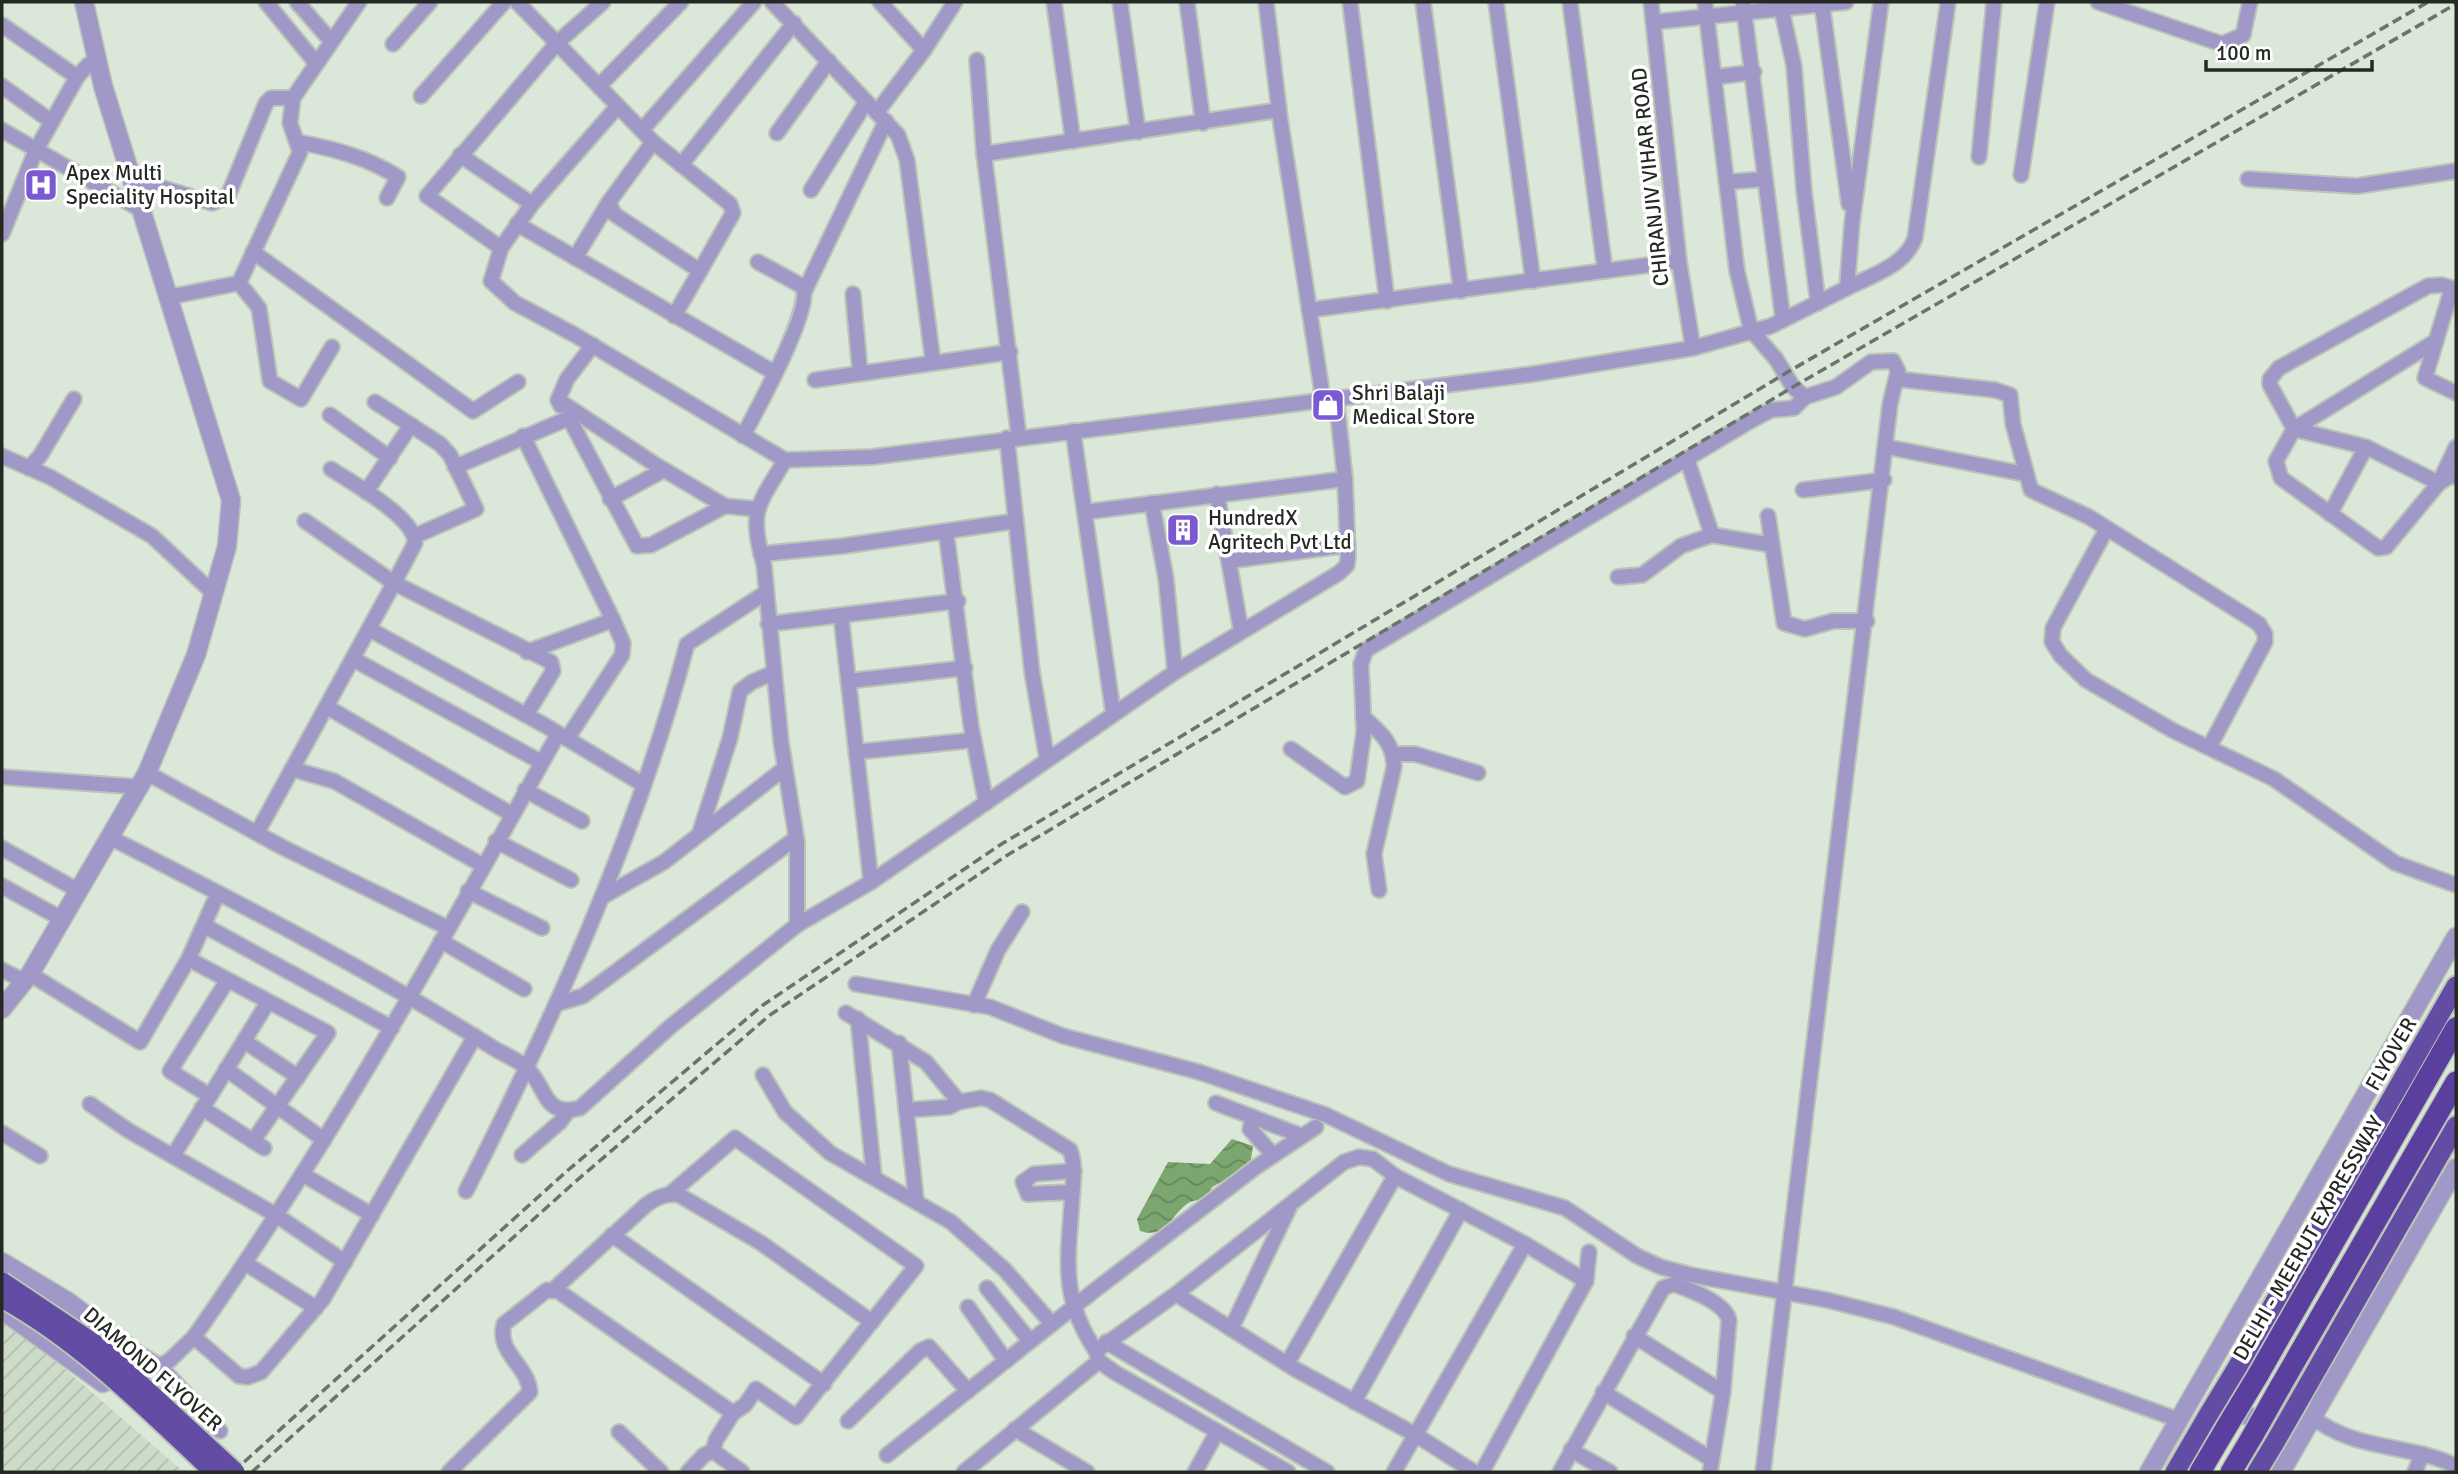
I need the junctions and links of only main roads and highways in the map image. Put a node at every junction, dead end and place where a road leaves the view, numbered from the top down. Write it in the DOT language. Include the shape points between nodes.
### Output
graph roads {
  1 [pos="2456,986"];
  2 [pos="2456,1028"];
  3 [pos="2456,1082"];
  4 [pos="2456,1126"];
  5 [pos="2,1282"];
  6 [pos="2,1298"];
  7 [pos="214,1472"];
  8 [pos="235,1472"];
  9 [pos="2175,1472"];
  10 [pos="2200,1472"];
  11 [pos="2231,1472"];
  12 [pos="2257,1472"];
  1 -- 9 [label="highway, FLYOVER, bridge"];
  2 -- 10 [label="highway, DELHI - MEERUT EXPRESSWAY, bridge"];
  3 -- 11 [label="highway, bridge"];
  4 -- 12 [label="highway, bridge"];
  5 -- 8 [label="highway, DIAMOND FLYOVER, bridge" via="102,1349"];
  6 -- 7 [label="highway, DIAMOND FLYOVER, bridge" via="94,1360"];
}
